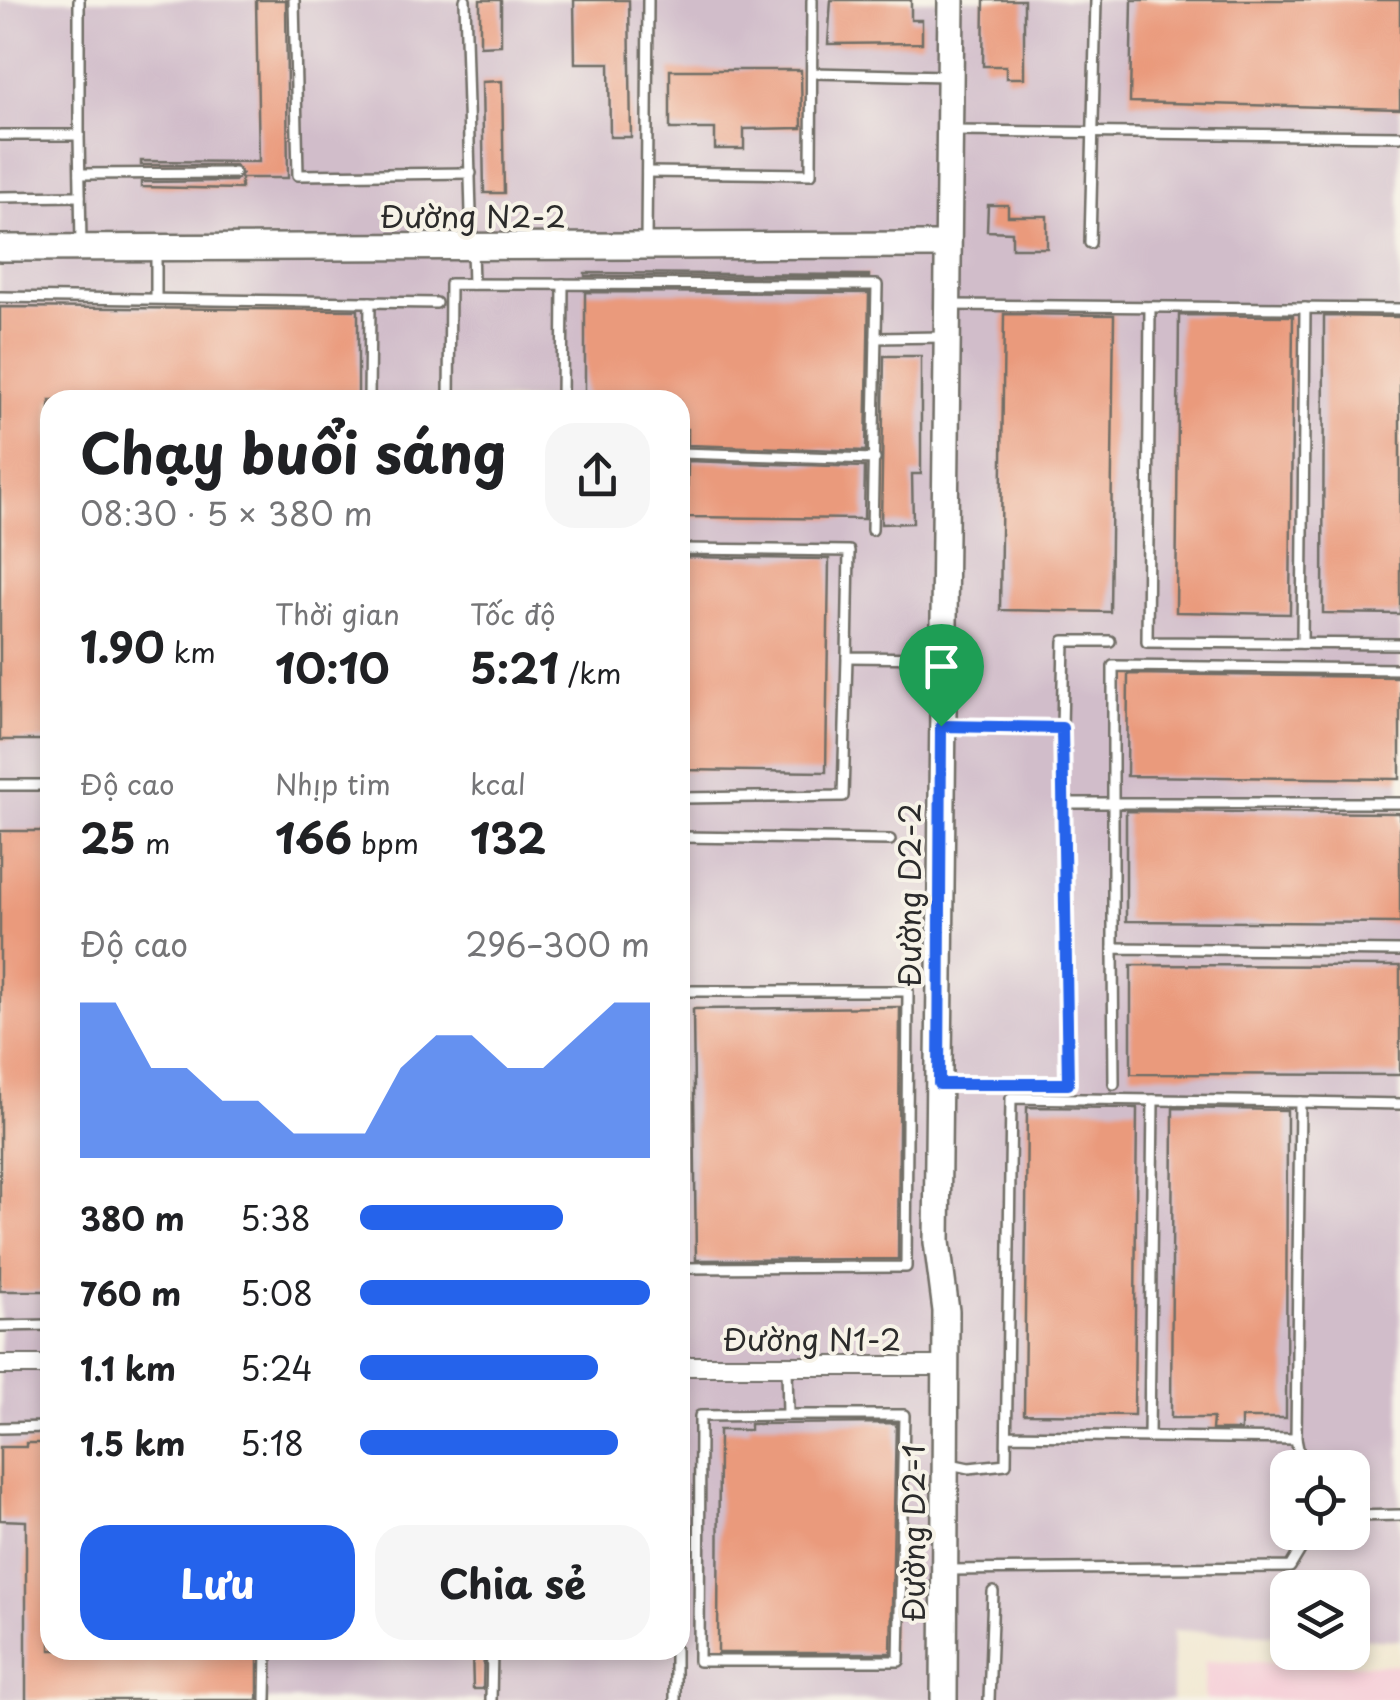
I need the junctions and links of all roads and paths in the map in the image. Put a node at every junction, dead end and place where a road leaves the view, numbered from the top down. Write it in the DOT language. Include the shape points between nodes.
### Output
graph roads {
  1 [pos="79,0"];
  2 [pos="294,0"];
  3 [pos="465,0"];
  4 [pos="648,0"];
  5 [pos="812,0"];
  6 [pos="951,0"];
  7 [pos="1096,0"];
  8 [pos="812,74"];
  9 [pos="950,76"];
  10 [pos="950,131"];
  11 [pos="1092,132"];
  12 [pos="0,135"];
  13 [pos="79,136"];
  14 [pos="1400,136"];
  15 [pos="646,172"];
  16 [pos="234,173"];
  17 [pos="471,173"];
  18 [pos="80,174"];
  19 [pos="80,196"];
  20 [pos="0,197"];
  21 [pos="1090,243"];
  22 [pos="946,245"];
  23 [pos="156,246"];
  24 [pos="646,246"];
  25 [pos="82,247"];
  26 [pos="0,248"];
  27 [pos="473,248"];
  28 [pos="473,284"];
  29 [pos="563,284"];
  30 [pos="0,297"];
  31 [pos="156,298"];
  32 [pos="370,302"];
  33 [pos="436,304"];
  34 [pos="948,305"];
  35 [pos="1150,307"];
  36 [pos="1304,308"];
  37 [pos="1400,308"];
  38 [pos="947,337"];
  39 [pos="876,338"];
  40 [pos="369,390"];
  41 [pos="449,390"];
  42 [pos="562,390"];
  43 [pos="690,454"];
  44 [pos="875,458"];
  45 [pos="872,530"];
  46 [pos="690,549"];
  47 [pos="1110,641"];
  48 [pos="1302,643"];
  49 [pos="1400,644"];
  50 [pos="847,657"];
  51 [pos="941,658"];
  52 [pos="1400,670"];
  53 [pos="941,726"];
  54 [pos="1062,728"];
  55 [pos="0,785"];
  56 [pos="40,785"];
  57 [pos="690,798"];
  58 [pos="1064,803"];
  59 [pos="1112,803"];
  60 [pos="1400,803"];
  61 [pos="690,837"];
  62 [pos="890,840"];
  63 [pos="1113,948"];
  64 [pos="1400,951"];
  65 [pos="690,991"];
  66 [pos="939,1084"];
  67 [pos="1114,1084"];
  68 [pos="1153,1100"];
  69 [pos="1300,1102"];
  70 [pos="1400,1104"];
  71 [pos="690,1268"];
  72 [pos="40,1325"];
  73 [pos="0,1326"];
  74 [pos="0,1365"];
  75 [pos="40,1365"];
  76 [pos="690,1366"];
  77 [pos="787,1366"];
  78 [pos="944,1366"];
  79 [pos="788,1415"];
  80 [pos="40,1426"];
  81 [pos="0,1428"];
  82 [pos="1007,1435"];
  83 [pos="1149,1437"];
  84 [pos="1296,1439"];
  85 [pos="1298,1450"];
  86 [pos="946,1463"];
  87 [pos="1400,1515"];
  88 [pos="1370,1516"];
  89 [pos="1300,1550"];
  90 [pos="944,1570"];
  91 [pos="993,1592"];
  92 [pos="267,1660"];
  93 [pos="492,1660"];
  94 [pos="675,1660"];
  95 [pos="266,1700"];
  96 [pos="491,1700"];
  97 [pos="676,1700"];
  98 [pos="944,1700"];
  99 [pos="989,1700"];
  1 -- 13 [label="lane"];
  2 -- 17 [label="lane" via="298,174"];
  3 -- 17 [label="lane"];
  4 -- 15 [label="lane"];
  5 -- 8 [label="lane"];
  6 -- 9 [label="main road, Đường D2-2"];
  7 -- 11 [label="lane"];
  8 -- 9 [label="lane"];
  8 -- 15 [label="lane" via="810,174"];
  9 -- 10 [label="main road, Đường D2-2"];
  10 -- 11 [label="lane"];
  10 -- 22 [label="main road, Đường D2-2"];
  11 -- 14 [label="lane"];
  11 -- 21 [label="lane"];
  12 -- 13 [label="lane"];
  13 -- 18 [label="lane"];
  15 -- 24 [label="lane"];
  16 -- 18 [label="lane"];
  17 -- 27 [label="lane"];
  18 -- 19 [label="lane"];
  19 -- 20 [label="lane"];
  19 -- 25 [label="lane"];
  22 -- 24 [label="main road, Đường N2-2"];
  22 -- 34 [label="main road, Đường D2-2"];
  23 -- 25 [label="main road, Đường N2-2"];
  23 -- 27 [label="main road, Đường N2-2"];
  23 -- 31 [label="lane"];
  24 -- 27 [label="main road, Đường N2-2"];
  25 -- 26 [label="main road, Đường N2-2"];
  27 -- 28 [label="lane"];
  28 -- 29 [label="lane"];
  28 -- 41 [label="lane" via="450,284"];
  29 -- 39 [label="lane" via="877,285"];
  29 -- 42 [label="lane"];
  30 -- 31 [label="lane"];
  31 -- 32 [label="lane"];
  32 -- 33 [label="lane"];
  32 -- 40 [label="lane"];
  34 -- 35 [label="lane"];
  34 -- 38 [label="main road, Đường D2-2"];
  35 -- 36 [label="lane"];
  35 -- 48 [label="lane" via="1147,642"];
  36 -- 37 [label="lane"];
  36 -- 48 [label="lane"];
  38 -- 39 [label="lane"];
  38 -- 51 [label="main road, Đường D2-2"];
  39 -- 44 [label="lane"];
  43 -- 44 [label="lane"];
  44 -- 45 [label="lane"];
  46 -- 50 [label="lane" via="849,551"];
  47 -- 54 [label="lane" via="1064,641"];
  48 -- 49 [label="lane"];
  50 -- 51 [label="lane"];
  50 -- 57 [label="lane" via="844,796"];
  51 -- 53 [label="main road, Đường D2-2"];
  52 -- 59 [label="lane" via="1113,666"];
  53 -- 54 [label="lane"];
  53 -- 66 [label="main road, Đường D2-2"];
  54 -- 58 [label="lane"];
  55 -- 56 [label="lane"];
  58 -- 59 [label="lane"];
  58 -- 66 [label="lane" via="1068,1084"];
  59 -- 60 [label="lane"];
  59 -- 63 [label="lane"];
  61 -- 62 [label="lane"];
  63 -- 64 [label="lane"];
  63 -- 67 [label="lane"];
  65 -- 71 [label="lane" via="908,990 906,1267"];
  66 -- 78 [label="main road, Đường D2-2"];
  68 -- 69 [label="lane"];
  68 -- 82 [label="lane" via="1011,1098"];
  68 -- 83 [label="lane"];
  69 -- 70 [label="lane"];
  69 -- 84 [label="lane"];
  72 -- 73 [label="lane"];
  74 -- 75 [label="street"];
  76 -- 77 [label="street, Đường N1-2"];
  77 -- 78 [label="street, Đường N1-2"];
  77 -- 79 [label="lane"];
  78 -- 86 [label="main road, Đường D2-1"];
  79 -- 79 [label="lane" via="700,1416 699,1661 899,1661 904,1416"];
  80 -- 81 [label="lane"];
  82 -- 83 [label="lane"];
  82 -- 86 [label="lane" via="1006,1464"];
  83 -- 84 [label="lane"];
  84 -- 85 [label="lane"];
  86 -- 90 [label="main road, Đường D2-1"];
  87 -- 88 [label="lane"];
  89 -- 90 [label="lane" via="1290,1568"];
  90 -- 98 [label="main road, Đường D2-1"];
  91 -- 99 [label="lane"];
  92 -- 95 [label="lane"];
  93 -- 96 [label="lane"];
  94 -- 97 [label="lane"];
}
